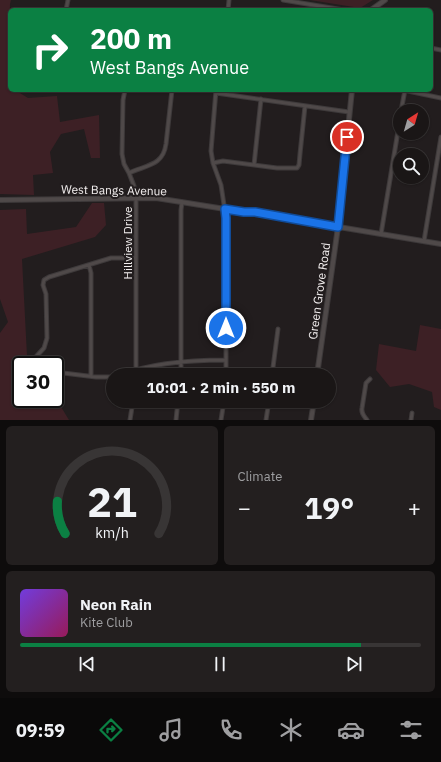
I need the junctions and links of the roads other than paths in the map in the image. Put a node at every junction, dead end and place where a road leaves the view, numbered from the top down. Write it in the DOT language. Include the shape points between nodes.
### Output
graph roads {
  1 [pos="283,0"];
  2 [pos="385,0"];
  3 [pos="332,8"];
  4 [pos="374,8"];
  5 [pos="125,92"];
  6 [pos="172,92"];
  7 [pos="216,92"];
  8 [pos="352,92"];
  9 [pos="404,92"];
  10 [pos="413,92"];
  11 [pos="441,98"];
  12 [pos="261,99"];
  13 [pos="402,104"];
  14 [pos="305,106"];
  15 [pos="349,112"];
  16 [pos="441,138"];
  17 [pos="397,140"];
  18 [pos="214,163"];
  19 [pos="254,166"];
  20 [pos="130,173"];
  21 [pos="136,198"];
  22 [pos="0,200"];
  23 [pos="182,202"];
  24 [pos="225,209"];
  25 [pos="338,227"];
  26 [pos="381,234"];
  27 [pos="424,241"];
  28 [pos="441,244"];
  29 [pos="136,258"];
  30 [pos="89,265"];
  31 [pos="278,330"];
  32 [pos="37,356"];
  33 [pos="226,360"];
  34 [pos="181,362"];
  35 [pos="136,368"];
  36 [pos="144,368"];
  37 [pos="181,368"];
  38 [pos="226,368"];
  39 [pos="273,368"];
  40 [pos="318,368"];
  41 [pos="64,373"];
  42 [pos="90,376"];
  43 [pos="106,377"];
  44 [pos="370,379"];
  45 [pos="132,408"];
  46 [pos="177,408"];
  47 [pos="223,408"];
  48 [pos="268,408"];
  49 [pos="313,408"];
  50 [pos="412,414"];
  51 [pos="130,420"];
  52 [pos="176,420"];
  53 [pos="221,420"];
  54 [pos="266,420"];
  55 [pos="311,420"];
  56 [pos="367,420"];
  57 [pos="411,420"];
  1 -- 3 [label="street"];
  2 -- 4 [label="street"];
  5 -- 20 [label="street, Hillview Drive" via="122,154 124,164"];
  6 -- 20 [label="street" via="164,153 154,164"];
  7 -- 12 [label="street"];
  7 -- 18 [label="street" via="211,151"];
  8 -- 15 [label="street, Green Grove Road"];
  9 -- 13 [label="street"];
  10 -- 11 [label="street"];
  12 -- 14 [label="street"];
  12 -- 19 [label="street"];
  14 -- 15 [label="street"];
  14 -- 19 [label="street" via="297,168"];
  15 -- 25 [label="street, Green Grove Road"];
  16 -- 27 [label="street"];
  17 -- 26 [label="street"];
  18 -- 19 [label="street" via="223,161"];
  18 -- 24 [label="street"];
  20 -- 21 [label="street, Hillview Drive"];
  21 -- 22 [label="street, West Bangs Avenue"];
  21 -- 23 [label="street, West Bangs Avenue"];
  21 -- 29 [label="street, Hillview Drive"];
  23 -- 24 [label="street, West Bangs Avenue"];
  23 -- 34 [label="street"];
  24 -- 25 [label="street, West Bangs Avenue"];
  24 -- 33 [label="street"];
  25 -- 26 [label="street, West Bangs Avenue"];
  25 -- 40 [label="street, Green Grove Road"];
  26 -- 27 [label="street, West Bangs Avenue"];
  27 -- 28 [label="street, West Bangs Avenue"];
  29 -- 30 [label="street" via="114,258"];
  29 -- 35 [label="street, Hillview Drive"];
  30 -- 32 [label="street" via="46,278 44,285 47,338 44,348"];
  30 -- 42 [label="street" via="92,369"];
  31 -- 39 [label="street"];
  33 -- 34 [label="street"];
  33 -- 38 [label="street"];
  34 -- 36 [label="street"];
  34 -- 37 [label="street"];
  41 -- 42 [label="street"];
  42 -- 43 [label="street"];
  44 -- 56 [label="street" via="366,383 362,408"];
  45 -- 51 [label="street"];
  46 -- 52 [label="street"];
  47 -- 53 [label="street"];
  48 -- 54 [label="street"];
  49 -- 55 [label="street"];
  50 -- 57 [label="street"];
}
